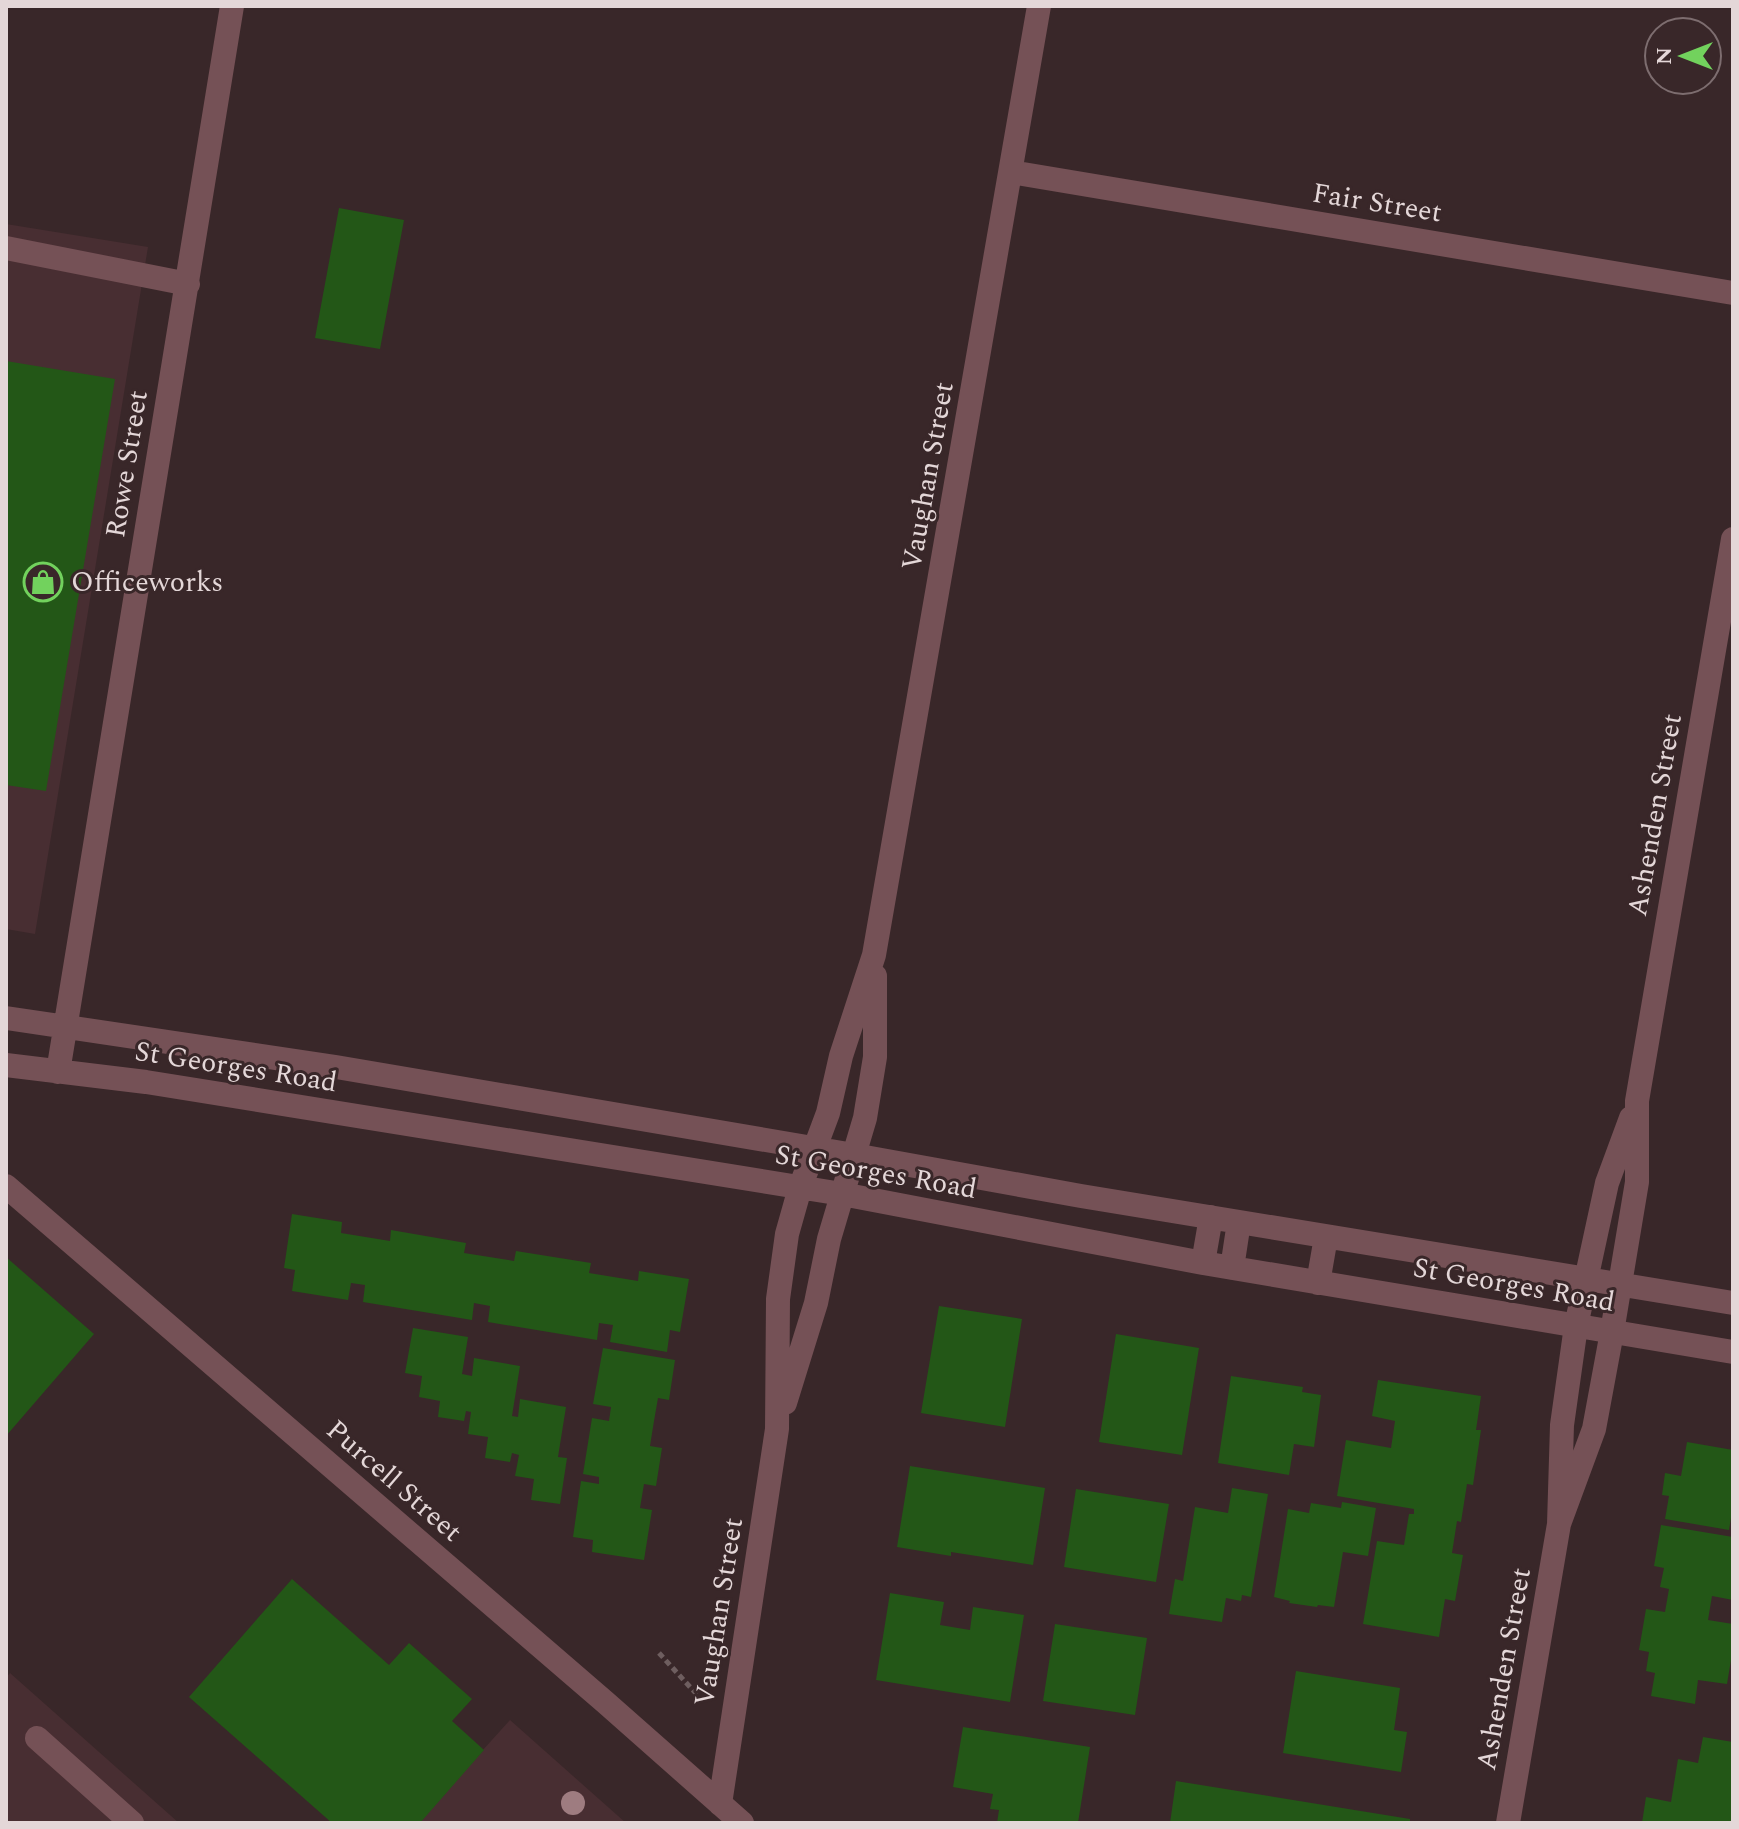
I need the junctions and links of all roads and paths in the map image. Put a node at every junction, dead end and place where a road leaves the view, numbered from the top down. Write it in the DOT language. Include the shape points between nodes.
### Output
graph roads {
  1 [pos="232,6"];
  2 [pos="1039,6"];
  3 [pos="1011,172"];
  4 [pos="6,248"];
  5 [pos="188,284"];
  6 [pos="1733,293"];
  7 [pos="1733,539"];
  8 [pos="874,955"];
  9 [pos="6,1018"];
  10 [pos="66,1027"];
  11 [pos="6,1065"];
  12 [pos="58,1072"];
  13 [pos="1637,1101"];
  14 [pos="814,1149"];
  15 [pos="854,1155"];
  16 [pos="6,1186"];
  17 [pos="800,1188"];
  18 [pos="842,1194"];
  19 [pos="1081,1196"];
  20 [pos="1211,1217"];
  21 [pos="1239,1222"];
  22 [pos="1326,1237"];
  23 [pos="1079,1239"];
  24 [pos="1203,1263"];
  25 [pos="1232,1268"];
  26 [pos="1586,1279"];
  27 [pos="1318,1283"];
  28 [pos="1620,1284"];
  29 [pos="1733,1303"];
  30 [pos="1576,1326"];
  31 [pos="1612,1332"];
  32 [pos="1733,1352"];
  33 [pos="777,1429"];
  34 [pos="1559,1524"];
  35 [pos="659,1653"];
  36 [pos="731,1733"];
  37 [pos="37,1738"];
  38 [pos="720,1804"];
  39 [pos="132,1823"];
  40 [pos="742,1823"];
  41 [pos="1508,1823"];
  1 -- 5 [label="street, Rowe Street"];
  2 -- 3 [label="street, Vaughan Street"];
  3 -- 6 [label="street, Fair Street"];
  3 -- 8 [label="street, Vaughan Street"];
  4 -- 5 [label="street"];
  5 -- 10 [label="street, Rowe Street"];
  7 -- 13 [label="street, Ashenden Street"];
  8 -- 14 [label="street, Vaughan Street"];
  8 -- 15 [label="street, Vaughan Street" via="875,1057"];
  9 -- 10 [label="street, St Georges Road"];
  10 -- 12 [label="street, Rowe Street"];
  10 -- 14 [label="street, St Georges Road"];
  11 -- 12 [label="street, St Georges Road"];
  12 -- 17 [label="street, St Georges Road"];
  13 -- 26 [label="street, Ashenden Street" via="1607,1183"];
  13 -- 28 [label="street, Ashenden Street" via="1637,1182"];
  14 -- 15 [label="street, St Georges Road"];
  14 -- 17 [label="street, Vaughan Street"];
  15 -- 18 [label="street, Vaughan Street"];
  15 -- 19 [label="street, St Georges Road"];
  16 -- 38 [label="street, Purcell Street"];
  17 -- 18 [label="street, St Georges Road"];
  17 -- 33 [label="street, Vaughan Street" via="778,1299"];
  18 -- 23 [label="street, St Georges Road"];
  18 -- 33 [label="street, Vaughan Street"];
  19 -- 20 [label="street, St Georges Road"];
  19 -- 23 [label="street"];
  20 -- 21 [label="street, St Georges Road"];
  20 -- 24 [label="street"];
  21 -- 22 [label="street, St Georges Road"];
  21 -- 25 [label="street"];
  22 -- 26 [label="street, St Georges Road"];
  22 -- 27 [label="street"];
  23 -- 24 [label="street, St Georges Road"];
  24 -- 25 [label="street, St Georges Road"];
  25 -- 27 [label="street, St Georges Road"];
  26 -- 28 [label="street, St Georges Road"];
  26 -- 30 [label="street, Ashenden Street"];
  27 -- 30 [label="street, St Georges Road"];
  28 -- 29 [label="street, St Georges Road"];
  28 -- 31 [label="street, Ashenden Street"];
  30 -- 31 [label="street, St Georges Road"];
  30 -- 34 [label="street, Ashenden Street" via="1562,1425"];
  31 -- 32 [label="street, St Georges Road"];
  31 -- 34 [label="street, Ashenden Street" via="1594,1429"];
  33 -- 36 [label="street, Vaughan Street"];
  34 -- 41 [label="street, Ashenden Street"];
  35 -- 36 [label="path"];
  36 -- 38 [label="street, Vaughan Street"];
  37 -- 39 [label="street"];
  38 -- 40 [label="street, Purcell Street"];
}
